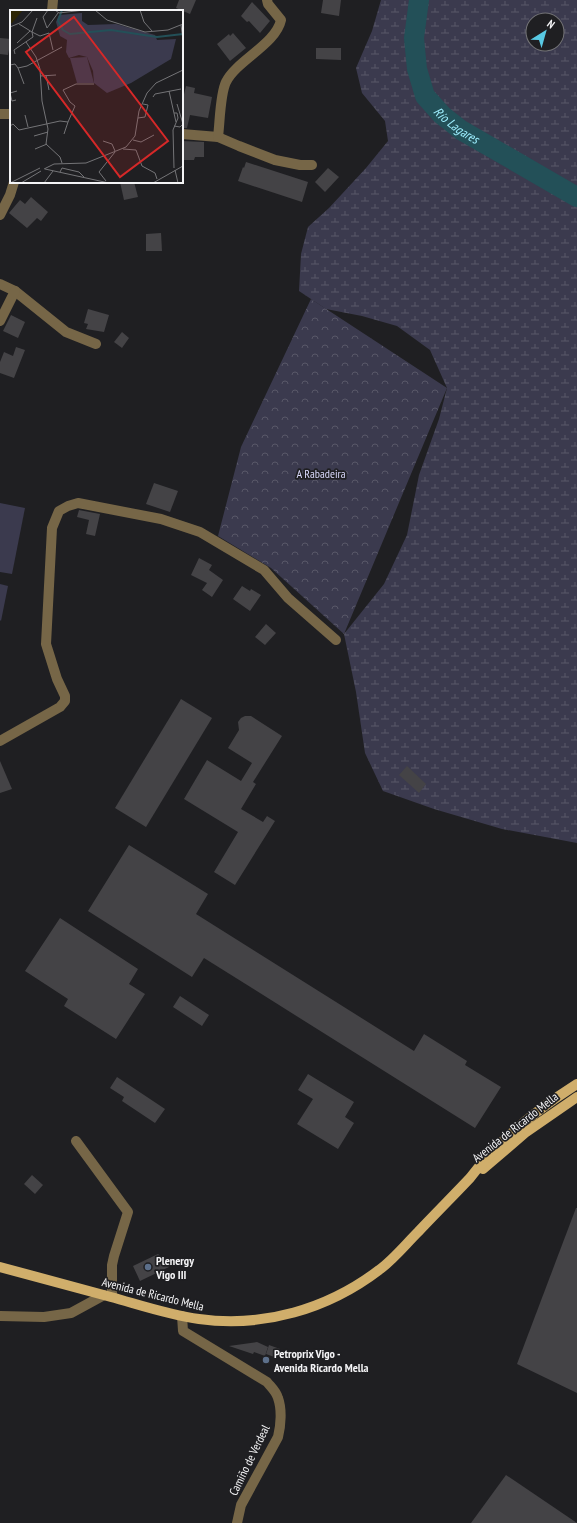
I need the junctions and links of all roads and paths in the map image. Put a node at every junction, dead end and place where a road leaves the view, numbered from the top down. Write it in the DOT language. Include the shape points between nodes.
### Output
graph roads {
  1 [pos="53,0"];
  2 [pos="267,0"];
  3 [pos="52,10"];
  4 [pos="183,134"];
  5 [pos="218,137"];
  6 [pos="312,165"];
  7 [pos="14,183"];
  8 [pos="0,215"];
  9 [pos="0,284"];
  10 [pos="15,291"];
  11 [pos="0,321"];
  12 [pos="96,344"];
  13 [pos="336,640"];
  14 [pos="0,741"];
  15 [pos="577,1076"];
  16 [pos="577,1084"];
  17 [pos="577,1090"];
  18 [pos="577,1097"];
  19 [pos="533,1114"];
  20 [pos="534,1127"];
  21 [pos="76,1141"];
  22 [pos="470,1178"];
  23 [pos="0,1267"];
  24 [pos="108,1296"];
  25 [pos="0,1316"];
  26 [pos="182,1316"];
  27 [pos="237,1523"];
  1 -- 3 [label="street"];
  2 -- 5 [label="street" via="281,23 265,44 226,82"];
  4 -- 5 [label="street"];
  5 -- 6 [label="street" via="275,160"];
  7 -- 8 [label="street"];
  9 -- 10 [label="street"];
  10 -- 11 [label="street"];
  10 -- 12 [label="street" via="66,332"];
  13 -- 14 [label="street" via="288,598 264,570 200,532 161,519 78,503 68,506 60,511 52,528 46,644 65,700 60,707"];
  15 -- 19 [label="main road" via="551,1095"];
  16 -- 19 [label="main road, Avenida de Ricardo Mella"];
  17 -- 20 [label="main road" via="550,1109"];
  18 -- 20 [label="main road, Avenida de Ricardo Mella"];
  19 -- 22 [label="main road, Avenida de Ricardo Mella" via="505,1138"];
  20 -- 22 [label="main road, Avenida de Ricardo Mella"];
  21 -- 24 [label="street" via="128,1212 114,1256"];
  22 -- 26 [label="main road, Avenida de Ricardo Mella" via="380,1270 332,1299 284,1315 254,1320 226,1321"];
  23 -- 24 [label="main road, Avenida de Ricardo Mella"];
  24 -- 25 [label="street" via="71,1313 44,1317"];
  24 -- 26 [label="main road, Avenida de Ricardo Mella"];
  26 -- 27 [label="street, Camiño de Verdeal" via="183,1331 267,1382 278,1398 278,1437 241,1505"];
}
